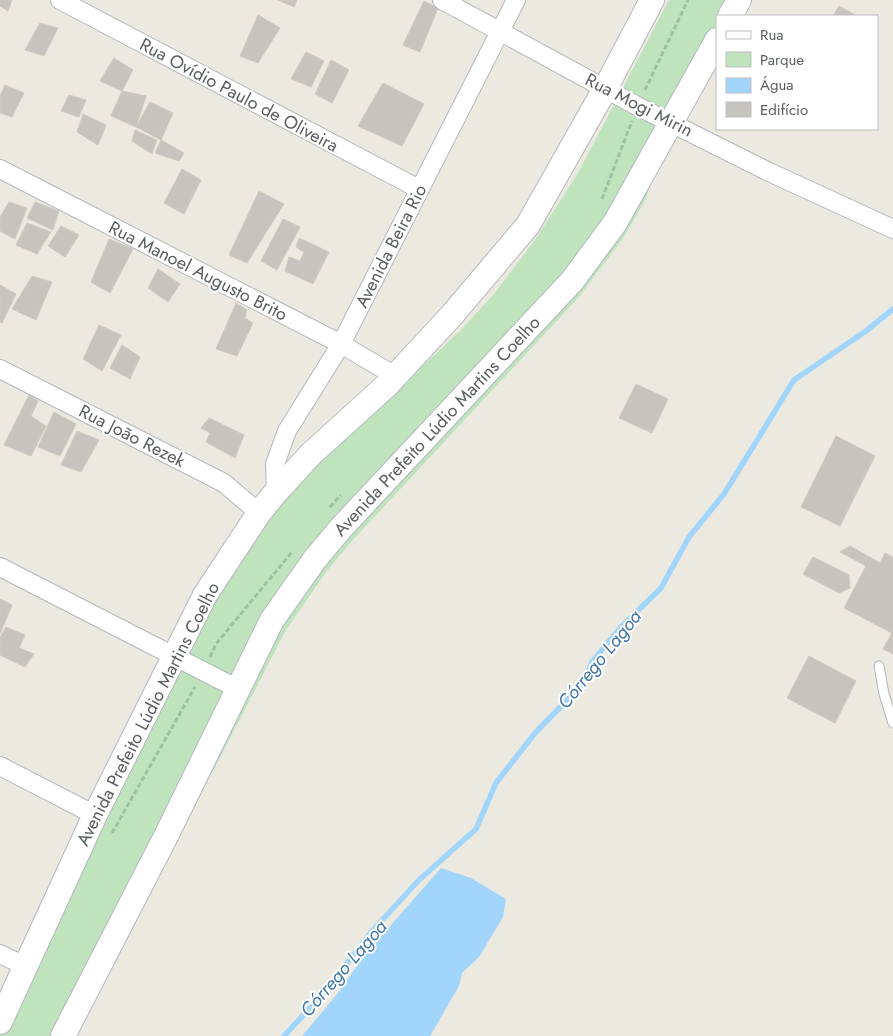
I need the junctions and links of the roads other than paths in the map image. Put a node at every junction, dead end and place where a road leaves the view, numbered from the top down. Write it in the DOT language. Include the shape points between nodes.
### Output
graph roads {
  1 [pos="60,0"];
  2 [pos="442,0"];
  3 [pos="516,0"];
  4 [pos="652,0"];
  5 [pos="739,0"];
  6 [pos="731,15"];
  7 [pos="502,31"];
  8 [pos="716,42"];
  9 [pos="605,89"];
  10 [pos="671,122"];
  11 [pos="0,169"];
  12 [pos="419,190"];
  13 [pos="893,229"];
  14 [pos="341,344"];
  15 [pos="0,369"];
  16 [pos="395,376"];
  17 [pos="276,492"];
  18 [pos="258,513"];
  19 [pos="0,567"];
  20 [pos="173,656"];
  21 [pos="879,666"];
  22 [pos="238,690"];
  23 [pos="893,723"];
  24 [pos="0,766"];
  25 [pos="95,815"];
  26 [pos="0,954"];
  27 [pos="25,966"];
  28 [pos="0,1022"];
  29 [pos="63,1036"];
  1 -- 12 [label="street, Rua Ovídio Paulo de Oliveira"];
  2 -- 7 [label="street, Rua Mogi Mirin"];
  3 -- 7 [label="street, Avenida Beira Rio"];
  4 -- 9 [label="main road, Avenida Prefeito Lúdio Martins Coelho"];
  5 -- 6 [label="main road"];
  7 -- 9 [label="street, Rua Mogi Mirin"];
  7 -- 12 [label="street, Avenida Beira Rio"];
  8 -- 10 [label="main road, Avenida Prefeito Lúdio Martins Coelho"];
  9 -- 10 [label="street, Rua Mogi Mirin"];
  9 -- 16 [label="main road, Avenida Prefeito Lúdio Martins Coelho" via="528,225"];
  10 -- 13 [label="street, Rua Mogi Mirin"];
  10 -- 22 [label="main road, Avenida Prefeito Lúdio Martins Coelho" via="615,223 572,281 315,559 272,620"];
  11 -- 14 [label="street, Rua Manoel Augusto Brito"];
  12 -- 14 [label="street, Avenida Beira Rio"];
  14 -- 16 [label="street, Rua Manoel Augusto Brito"];
  14 -- 17 [label="street, Avenida Beira Rio" via="287,430 275,464"];
  15 -- 18 [label="street, Rua João Rezek" via="224,483"];
  16 -- 17 [label="main road, Avenida Prefeito Lúdio Martins Coelho" via="311,454"];
  17 -- 18 [label="main road, Avenida Prefeito Lúdio Martins Coelho"];
  18 -- 20 [label="main road, Avenida Prefeito Lúdio Martins Coelho" via="205,595"];
  19 -- 20 [label="street"];
  20 -- 22 [label="street"];
  20 -- 25 [label="main road, Avenida Prefeito Lúdio Martins Coelho"];
  21 -- 23 [label="lane"];
  22 -- 29 [label="main road, Avenida Prefeito Lúdio Martins Coelho"];
  24 -- 25 [label="street"];
  25 -- 27 [label="main road, Avenida Prefeito Lúdio Martins Coelho"];
  26 -- 27 [label="street"];
  27 -- 28 [label="main road, Avenida Prefeito Lúdio Martins Coelho"];
}
